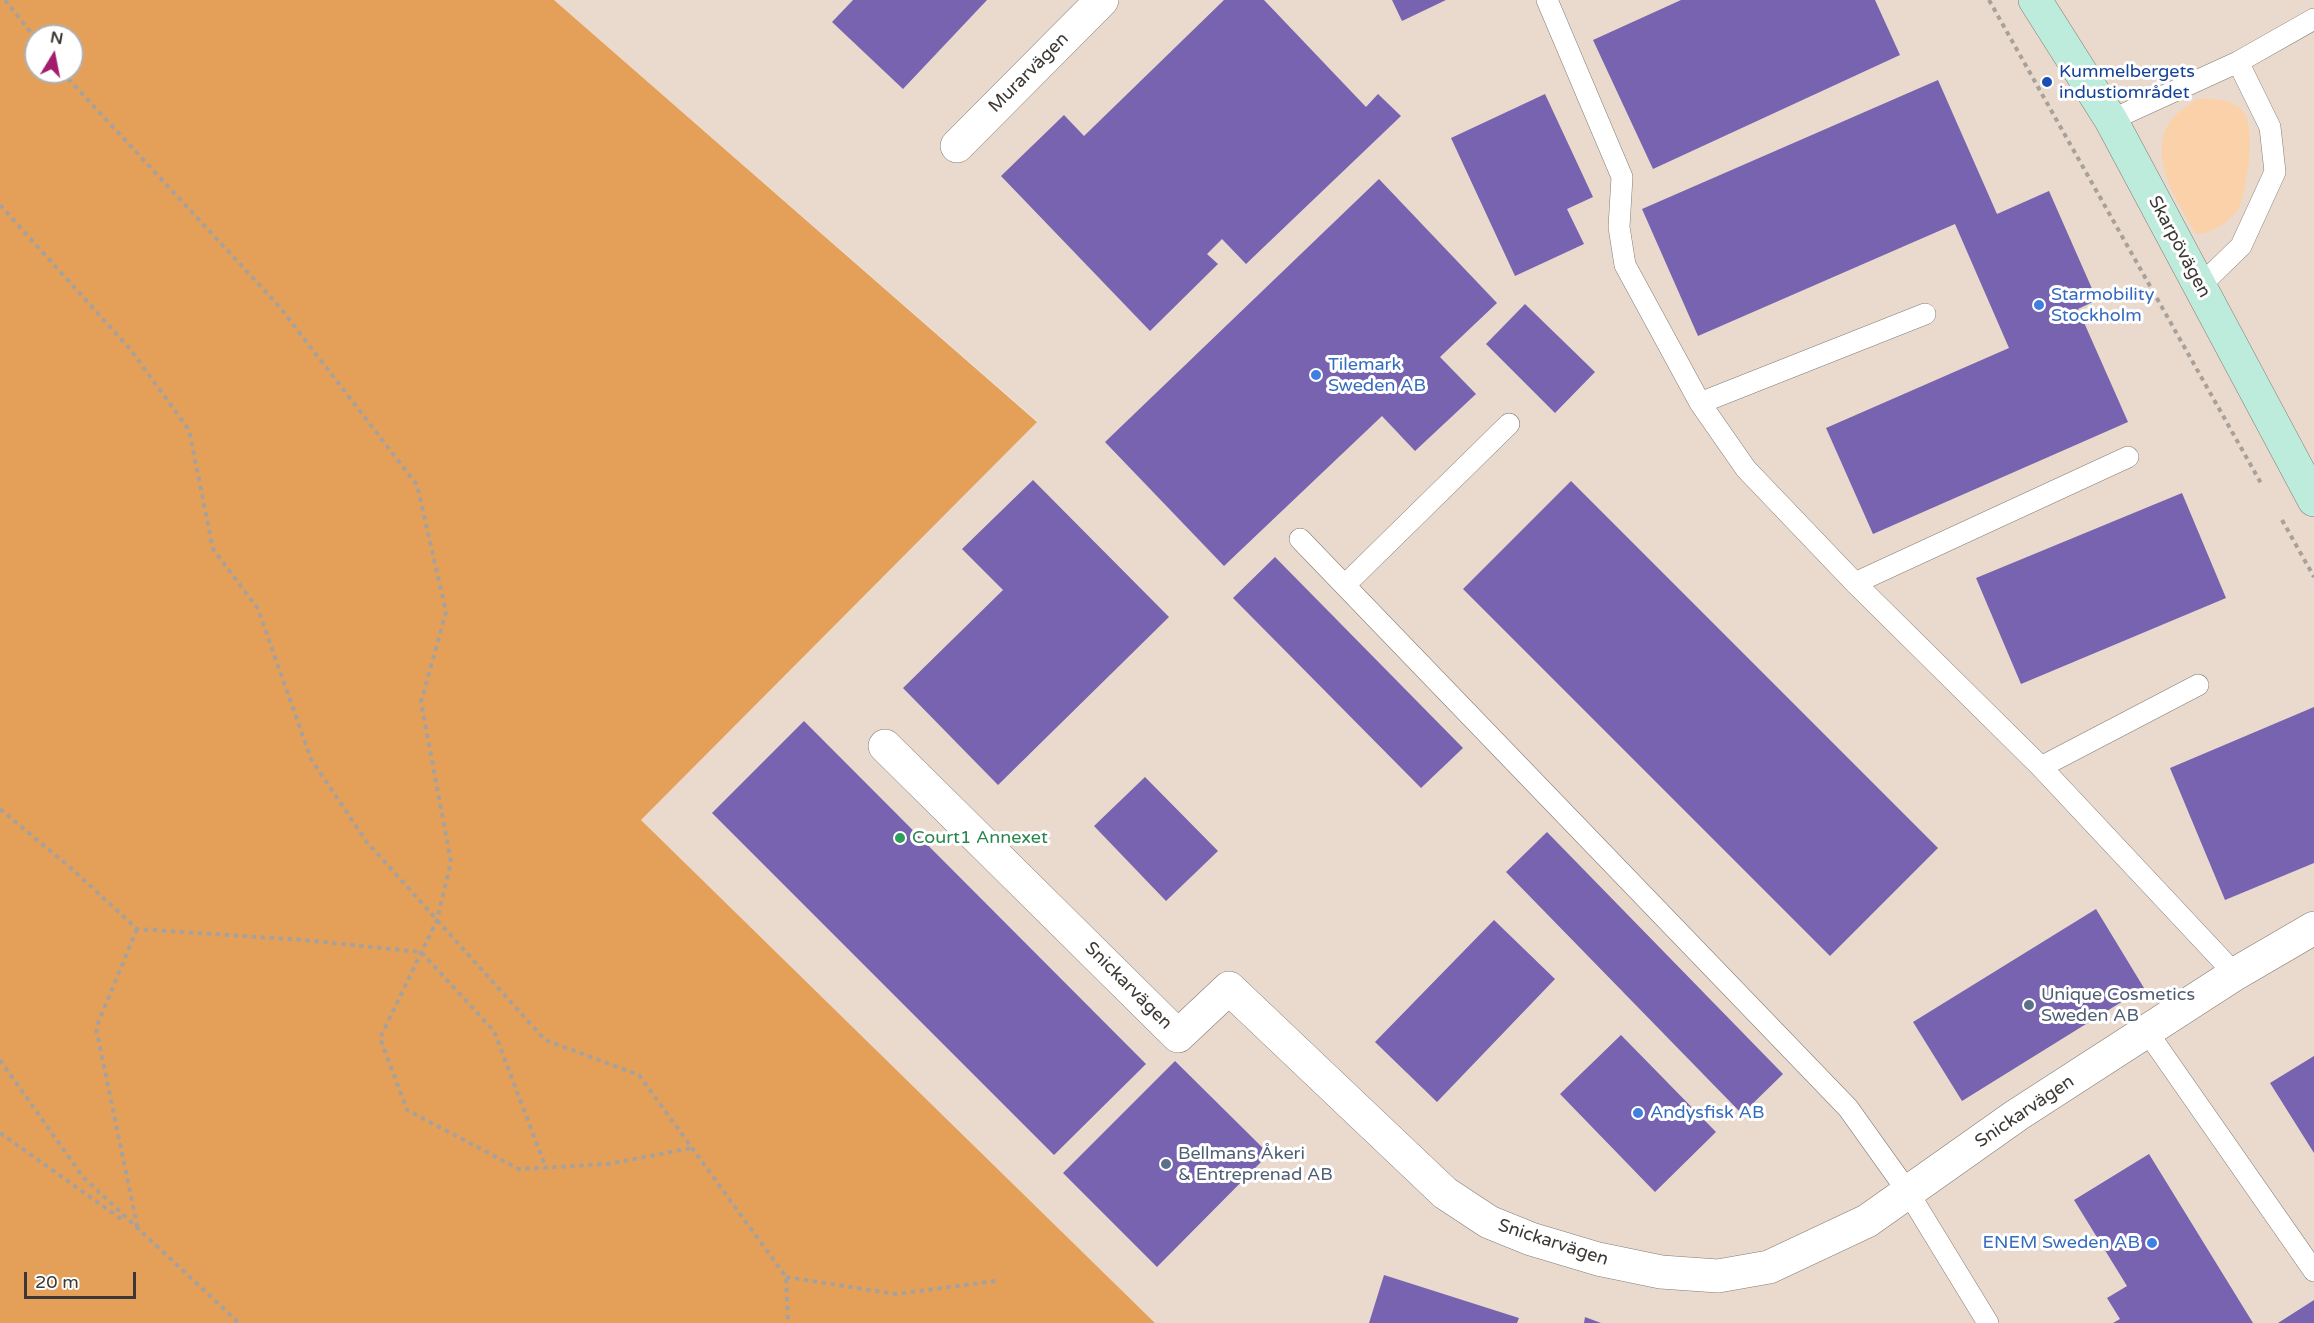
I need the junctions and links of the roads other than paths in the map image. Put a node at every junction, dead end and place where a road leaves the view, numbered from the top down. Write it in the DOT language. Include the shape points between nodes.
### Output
graph roads {
  1 [pos="1102,0"];
  2 [pos="1547,0"];
  3 [pos="2036,0"];
  4 [pos="2314,19"];
  5 [pos="2238,62"];
  6 [pos="2110,120"];
  7 [pos="957,146"];
  8 [pos="2200,286"];
  9 [pos="1925,314"];
  10 [pos="1700,404"];
  11 [pos="1509,424"];
  12 [pos="2128,457"];
  13 [pos="2314,500"];
  14 [pos="1300,539"];
  15 [pos="1855,583"];
  16 [pos="1345,585"];
  17 [pos="2198,685"];
  18 [pos="885,746"];
  19 [pos="2041,766"];
  20 [pos="2314,928"];
  21 [pos="2235,974"];
  22 [pos="2148,1032"];
  23 [pos="1908,1192"];
  24 [pos="2314,1270"];
  25 [pos="1988,1323"];
  1 -- 7 [label="street, Murarvägen"];
  2 -- 10 [label="lane" via="1622,177 1619,227 1625,265"];
  3 -- 6 [label="street, Skarpövägen"];
  4 -- 5 [label="lane"];
  5 -- 6 [label="lane"];
  5 -- 8 [label="lane" via="2270,127 2275,172 2241,246"];
  6 -- 8 [label="street, Skarpövägen"];
  8 -- 13 [label="street, Skarpövägen"];
  9 -- 10 [label="lane"];
  10 -- 15 [label="lane" via="1746,468"];
  11 -- 16 [label="lane"];
  12 -- 15 [label="lane"];
  14 -- 16 [label="lane"];
  15 -- 19 [label="lane"];
  16 -- 23 [label="lane" via="1848,1108"];
  17 -- 19 [label="lane"];
  18 -- 23 [label="street, Snickarvägen" via="1178,1036 1228,988 1445,1193 1490,1222 1598,1259 1661,1272 1718,1276 1769,1267 1867,1221"];
  19 -- 21 [label="lane"];
  20 -- 21 [label="street, Snickarvägen"];
  21 -- 22 [label="street, Snickarvägen"];
  22 -- 23 [label="street, Snickarvägen" via="2018,1115"];
  22 -- 24 [label="lane"];
  23 -- 25 [label="lane"];
}
